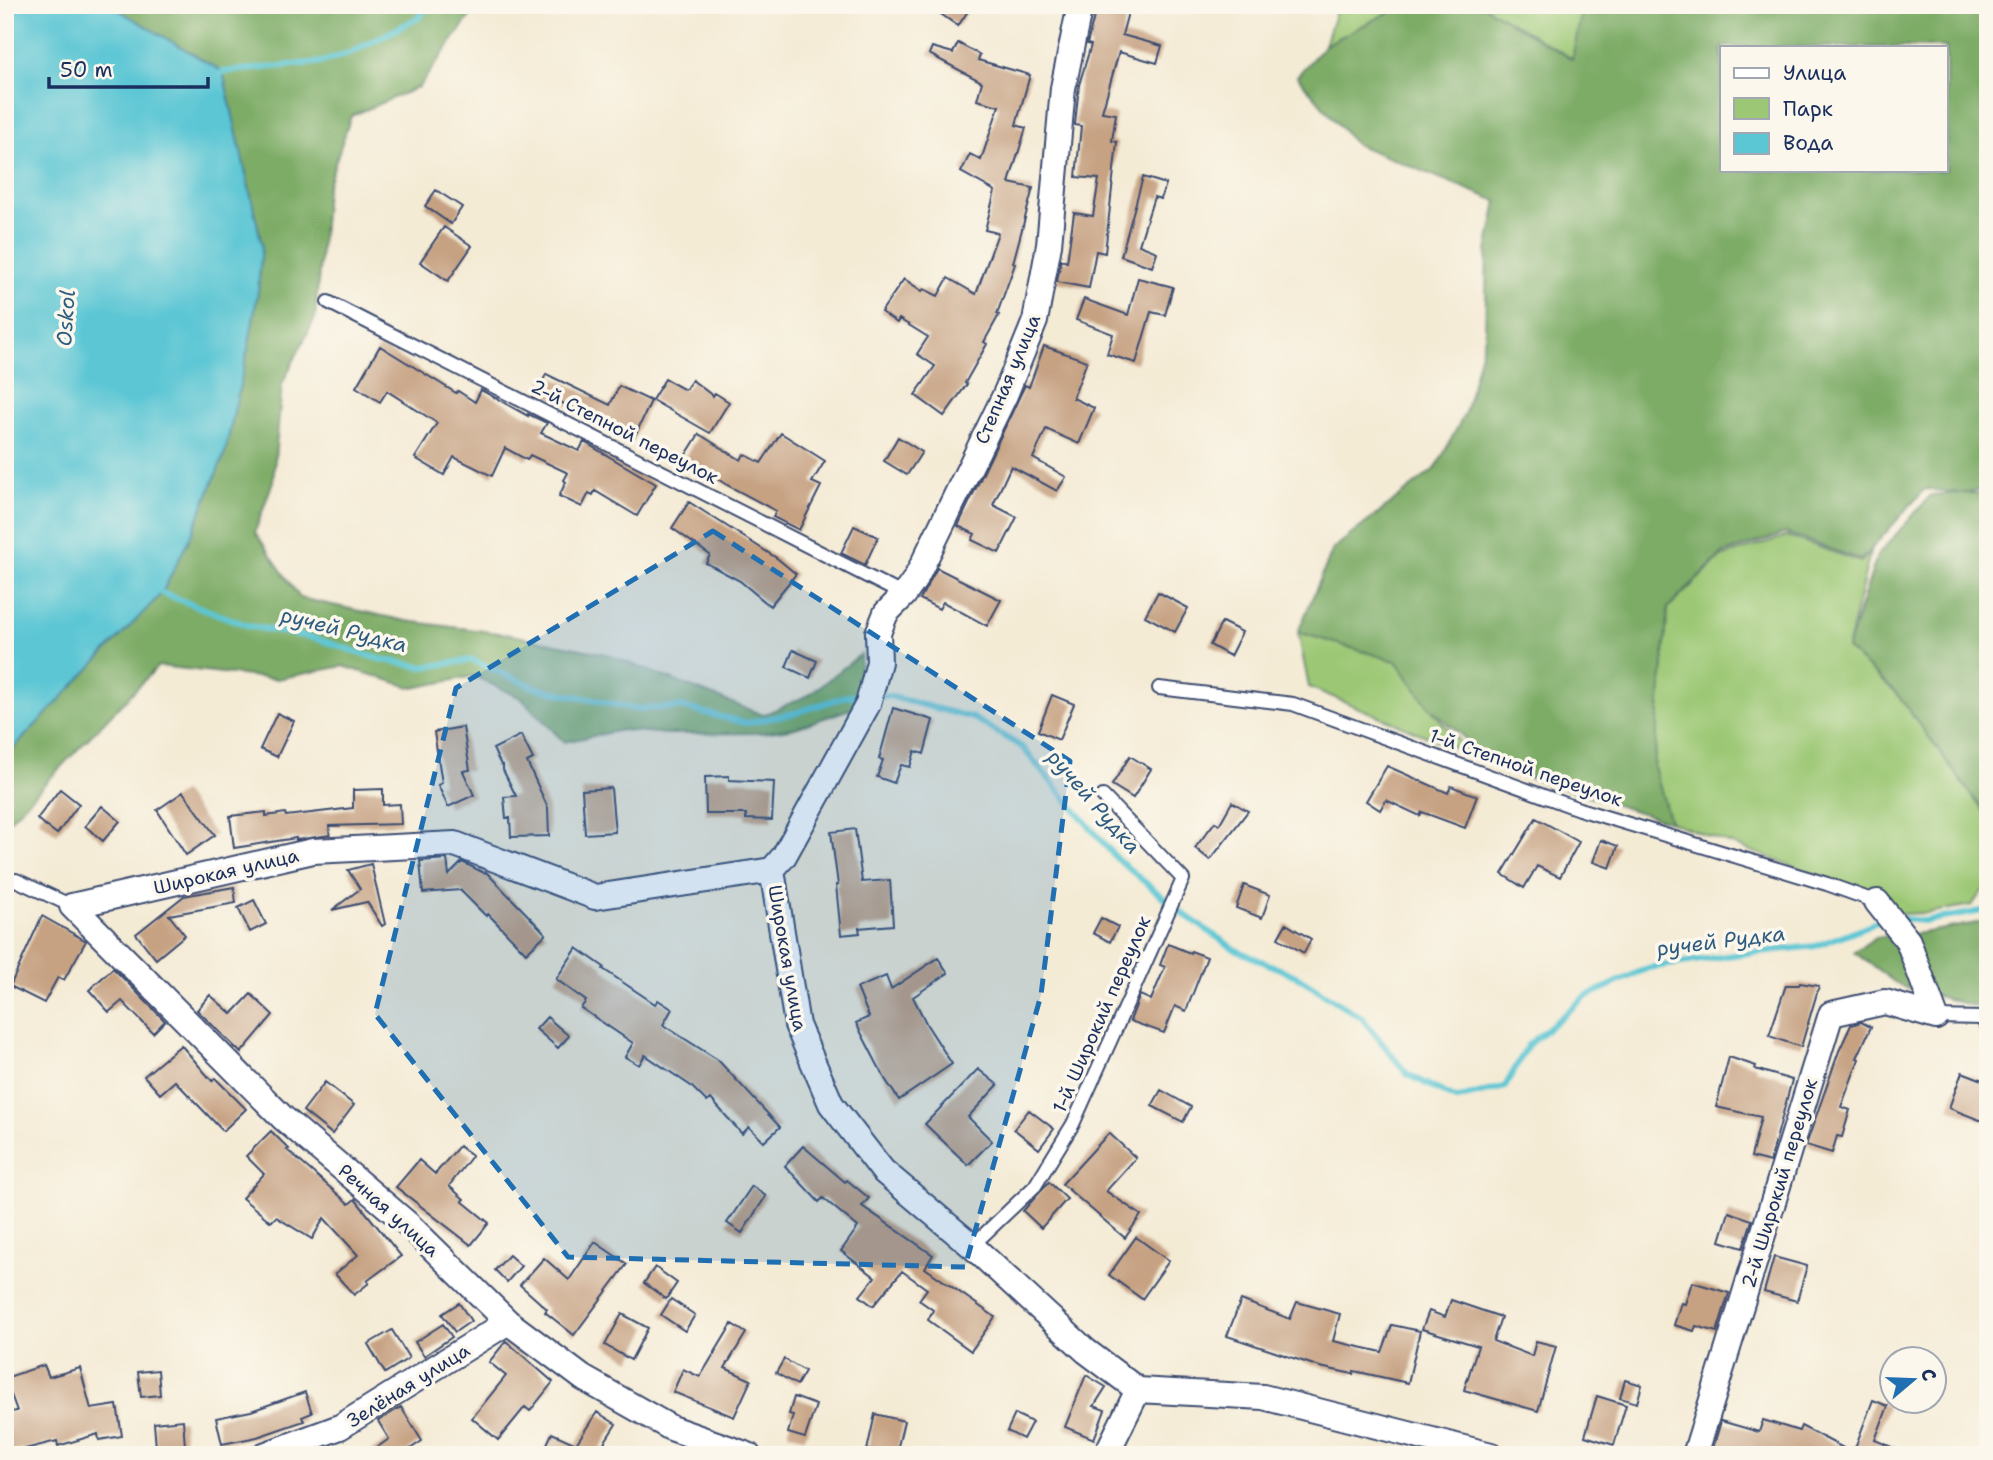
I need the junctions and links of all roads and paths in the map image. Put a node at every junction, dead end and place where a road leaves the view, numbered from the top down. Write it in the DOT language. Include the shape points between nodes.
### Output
graph roads {
  1 [pos="1080,5"];
  2 [pos="328,302"];
  3 [pos="904,595"];
  4 [pos="1159,688"];
  5 [pos="1103,796"];
  6 [pos="772,870"];
  7 [pos="5,883"];
  8 [pos="1877,902"];
  9 [pos="72,906"];
  10 [pos="1936,1017"];
  11 [pos="1988,1027"];
  12 [pos="972,1246"];
  13 [pos="508,1322"];
  14 [pos="1138,1390"];
  15 [pos="264,1455"];
  16 [pos="748,1455"];
  17 [pos="1106,1455"];
  18 [pos="1491,1455"];
  19 [pos="1695,1455"];
  1 -- 3 [label="street, Степная улица" via="1063,88 1049,245 1035,321 1005,395"];
  2 -- 3 [label="lane, 2-й Степной переулок"];
  3 -- 6 [label="street, Степная улица" via="886,613 877,633 879,662 871,696 784,856"];
  4 -- 8 [label="lane, 1-й Степной переулок" via="1293,704 1579,809"];
  5 -- 12 [label="lane, 1-й Широкий переулок" via="1183,879 1073,1124 1035,1185"];
  6 -- 9 [label="street, Широкая улица" via="595,897 455,844 313,851"];
  6 -- 12 [label="street, Широкая улица" via="797,1025 831,1104 883,1171"];
  7 -- 9 [label="lane" via="16,880"];
  8 -- 10 [label="street" via="1908,941"];
  9 -- 13 [label="street, Речная улица" via="283,1118 409,1225"];
  10 -- 11 [label="lane" via="1981,1018"];
  10 -- 19 [label="street, 2-й Широкий переулок" via="1885,1002 1831,1014"];
  12 -- 14 [label="street, Широкая улица" via="1086,1351"];
  13 -- 15 [label="street, Зелёная улица" via="340,1427"];
  13 -- 16 [label="street, Речная улица" via="583,1378 671,1429"];
  14 -- 17 [label="street"];
  14 -- 18 [label="street" via="1263,1396"];
}
